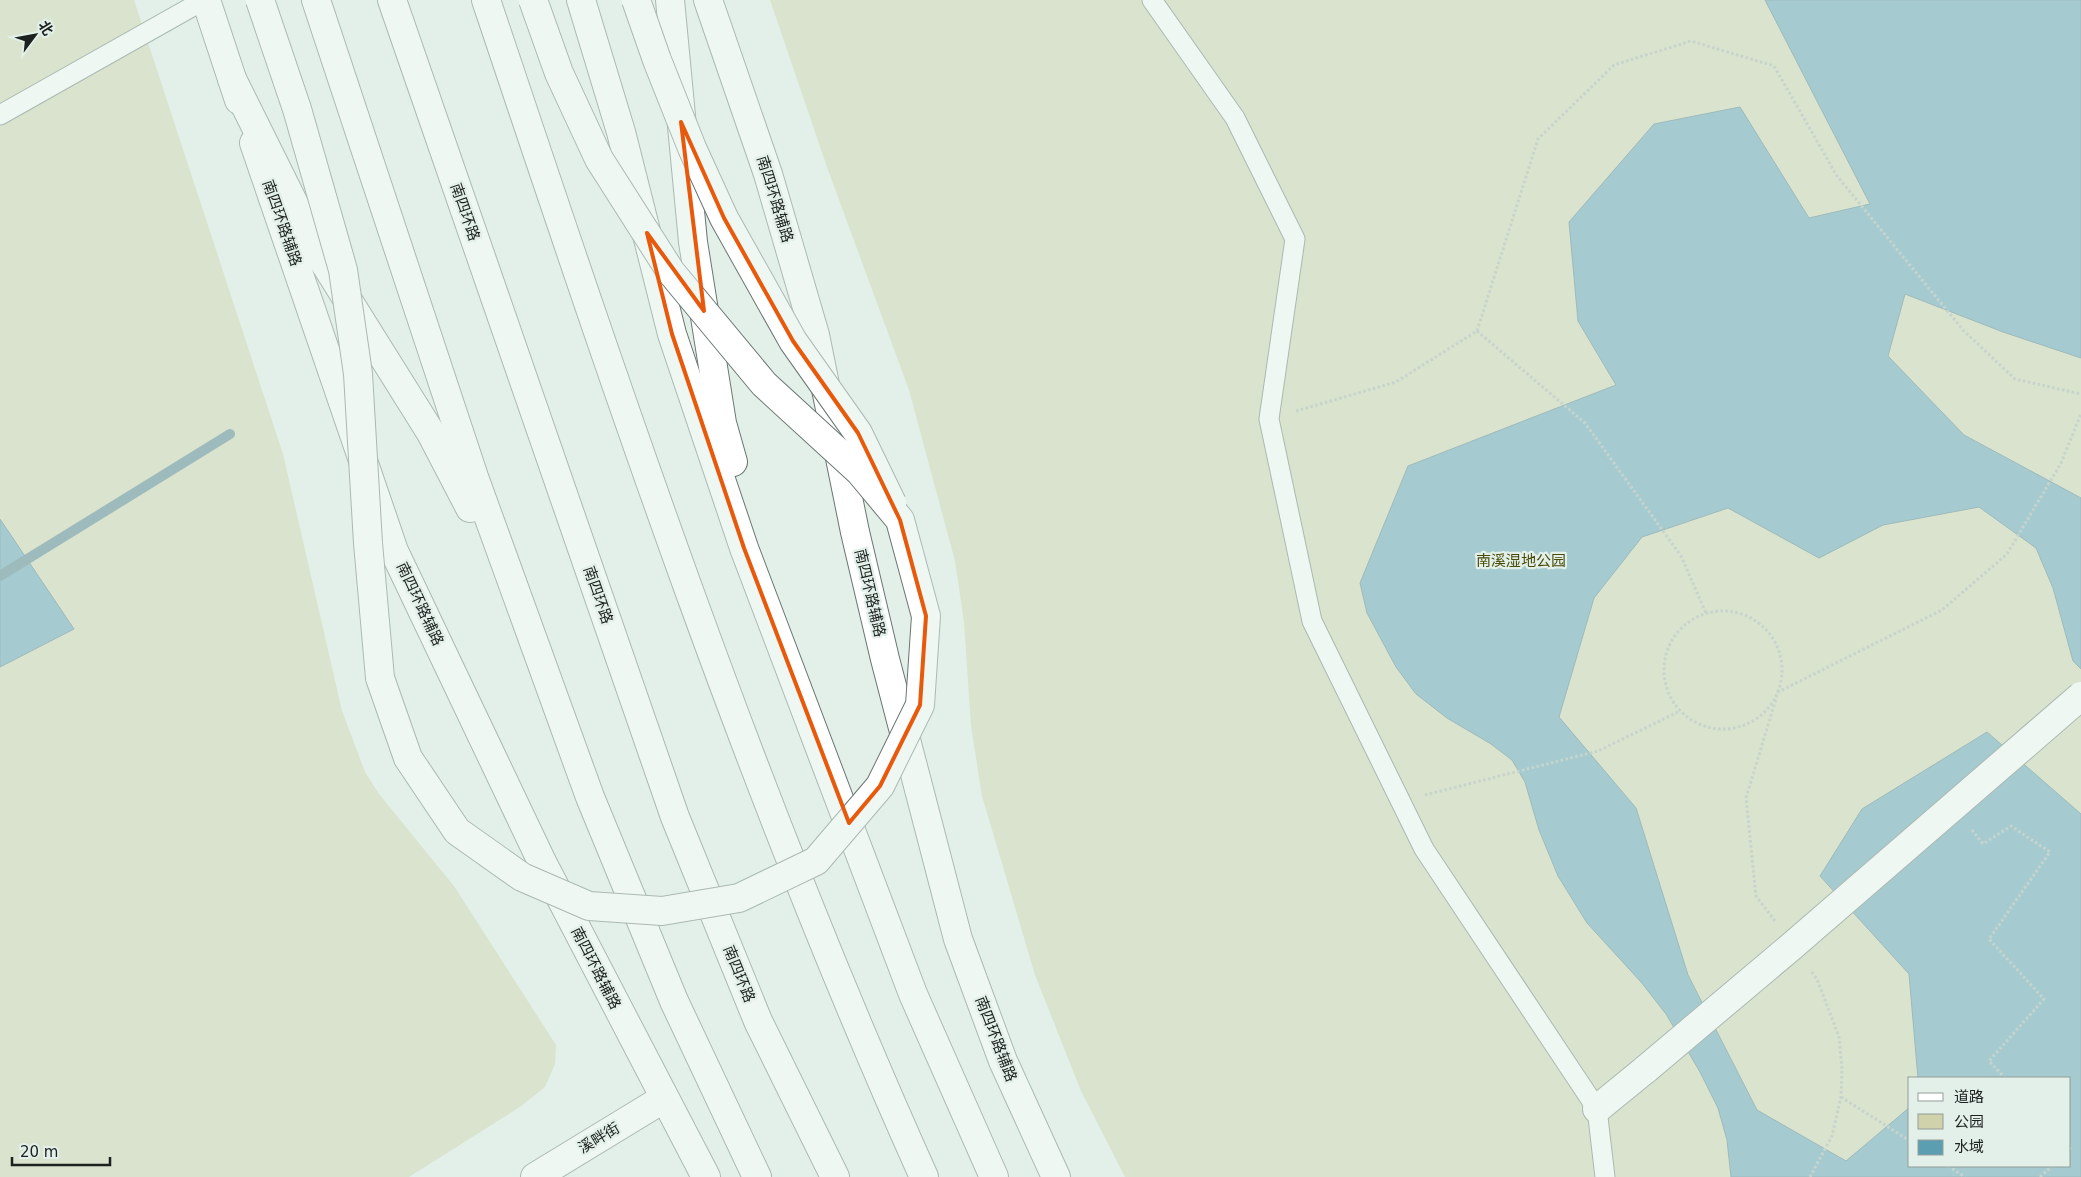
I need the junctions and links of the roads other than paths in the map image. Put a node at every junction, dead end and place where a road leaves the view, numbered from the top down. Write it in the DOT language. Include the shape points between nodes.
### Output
graph roads {
  1 [pos="205,0"];
  2 [pos="260,0"];
  3 [pos="316,0"];
  4 [pos="392,0"];
  5 [pos="486,0"];
  6 [pos="533,0"];
  7 [pos="581,0"];
  8 [pos="636,0"];
  9 [pos="670,0"];
  10 [pos="708,0"];
  11 [pos="1152,0"];
  12 [pos="232,79"];
  13 [pos="0,115"];
  14 [pos="900,520"];
  15 [pos="519,602"];
  16 [pos="779,640"];
  17 [pos="2081,696"];
  18 [pos="664,1099"];
  19 [pos="1597,1109"];
  20 [pos="905,1135"];
  21 [pos="535,1177"];
  22 [pos="706,1177"];
  23 [pos="757,1177"];
  24 [pos="835,1177"];
  25 [pos="924,1177"];
  26 [pos="938,1177"];
  27 [pos="994,1177"];
  28 [pos="1056,1177"];
  29 [pos="1605,1177"];
  1 -- 12 [label="main road, 南四环路辅路"];
  1 -- 13 [label="lane"];
  2 -- 14 [label="main road, bridge" via="297,109 342,270 358,374 380,678 408,758 457,831 522,877 589,906 662,911 739,898 816,861 880,786 920,705 926,616"];
  3 -- 15 [label="main road" via="474,477"];
  4 -- 24 [label="main road, 南四环路" via="675,817 758,1020"];
  5 -- 20 [label="main road" via="590,311 757,778"];
  6 -- 14 [label="main road, bridge" via="559,73 599,159 671,272 764,384 860,472"];
  7 -- 16 [label="main road" via="621,132 672,334 744,548"];
  8 -- 14 [label="main road, bridge" via="656,60 724,218 793,342 858,433"];
  9 -- 16 [label="main road" via="693,242 721,413"];
  10 -- 28 [label="main road, 南四环路辅路" via="768,174 815,335 855,532 958,939 1003,1061"];
  11 -- 19 [label="lane" via="1235,118 1296,239 1269,419 1312,622 1424,849"];
  12 -- 15 [label="main road" via="319,254 431,433"];
  12 -- 18 [label="main road, 南四环路辅路" via="394,551 542,862"];
  15 -- 23 [label="main road" via="590,797 674,1001"];
  16 -- 27 [label="main road" via="913,994"];
  17 -- 19 [label="main road, bridge"];
  18 -- 21 [label="main road, 溪畔街"];
  18 -- 22 [label="main road, 南四环路辅路"];
  19 -- 29 [label="lane"];
  20 -- 25 [label="main road"];
  20 -- 26 [label="main road"];
}
